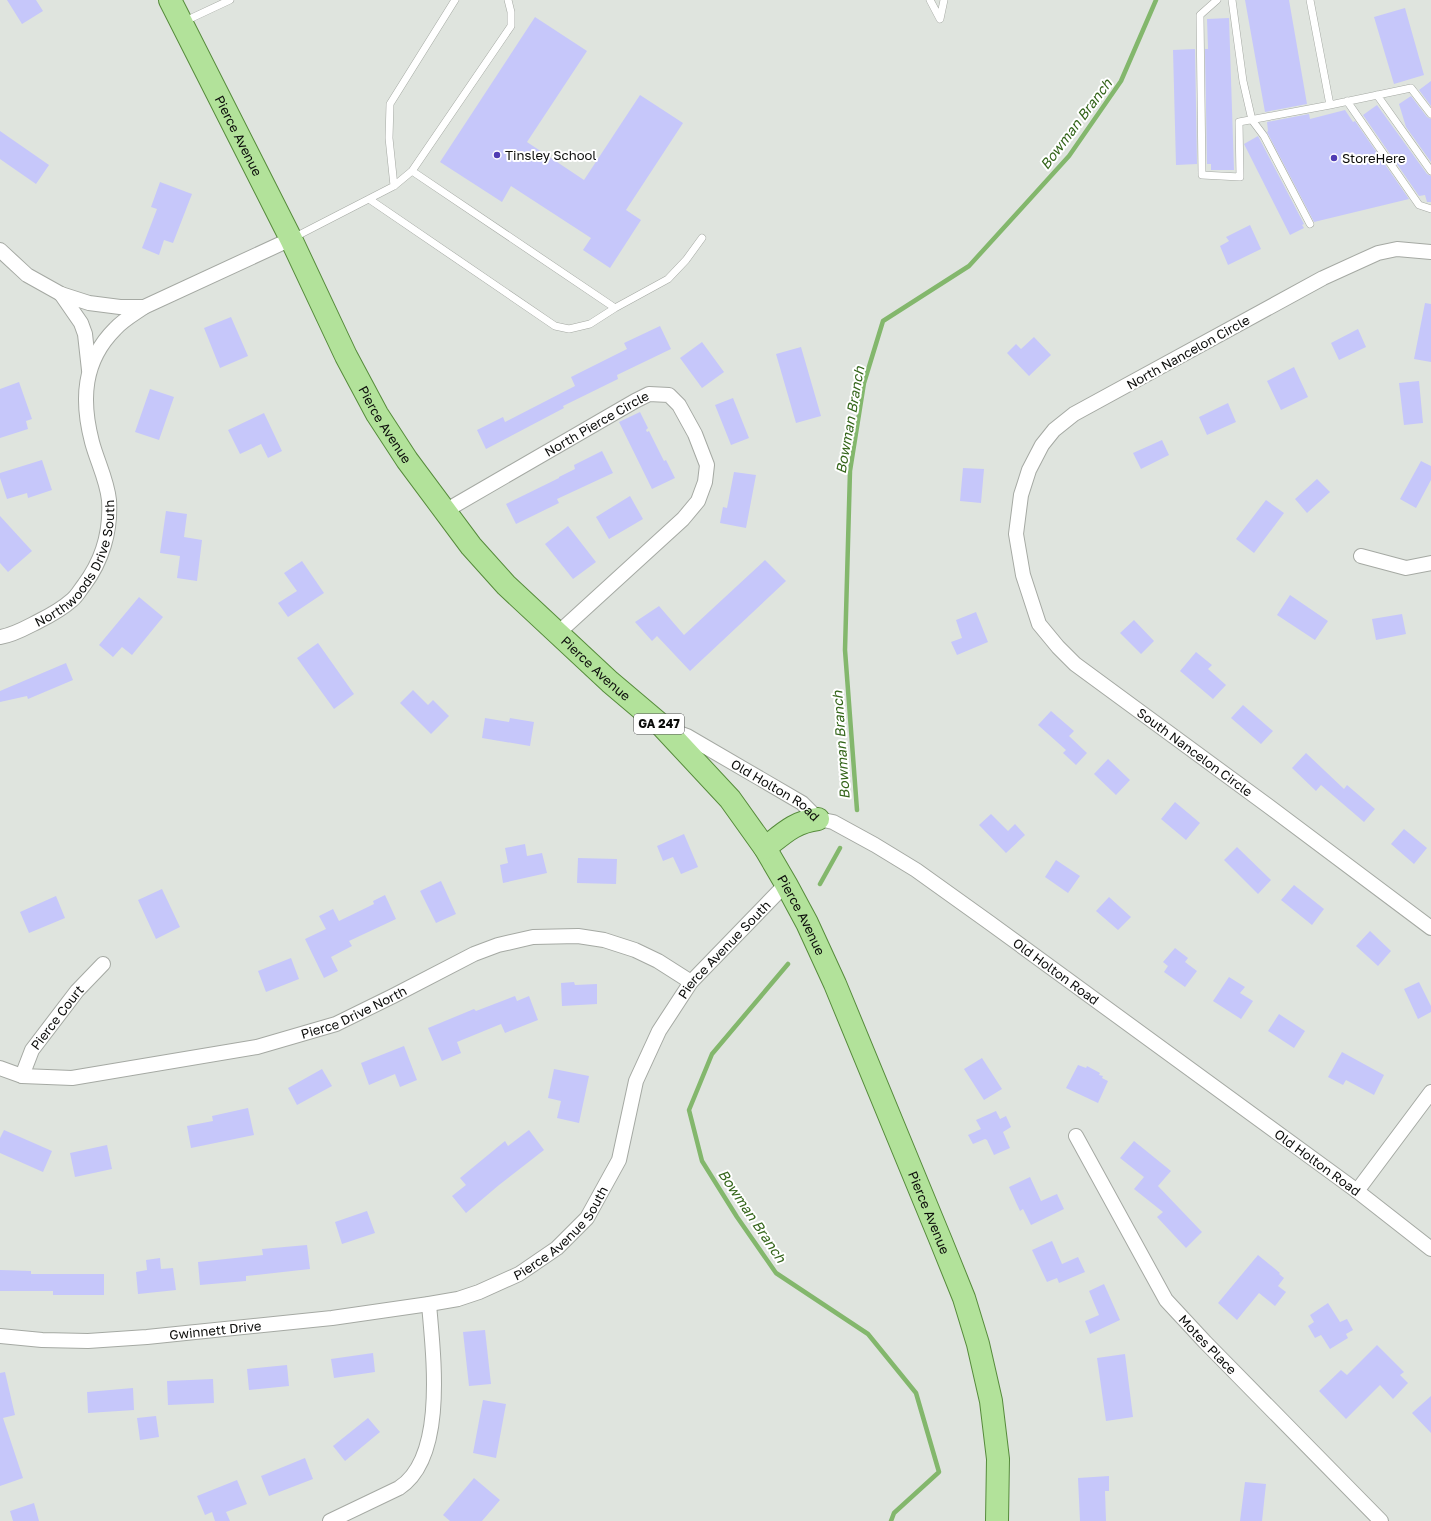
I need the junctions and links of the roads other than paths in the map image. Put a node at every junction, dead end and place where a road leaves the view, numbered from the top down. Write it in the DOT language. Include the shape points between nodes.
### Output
graph roads {
  1 [pos="170,0"];
  2 [pos="230,0"];
  3 [pos="455,0"];
  4 [pos="508,0"];
  5 [pos="930,0"];
  6 [pos="944,0"];
  7 [pos="1217,0"];
  8 [pos="1232,0"];
  9 [pos="1310,0"];
  10 [pos="181,23"];
  11 [pos="1377,95"];
  12 [pos="1347,101"];
  13 [pos="1330,104"];
  14 [pos="1431,114"];
  15 [pos="1252,120"];
  16 [pos="412,171"];
  17 [pos="1431,171"];
  18 [pos="394,186"];
  19 [pos="369,199"];
  20 [pos="1431,209"];
  21 [pos="1310,224"];
  22 [pos="702,238"];
  23 [pos="291,239"];
  24 [pos="0,250"];
  25 [pos="1431,252"];
  26 [pos="60,294"];
  27 [pos="144,307"];
  28 [pos="615,308"];
  29 [pos="89,370"];
  30 [pos="444,511"];
  31 [pos="1016,534"];
  32 [pos="1361,556"];
  33 [pos="1431,563"];
  34 [pos="557,634"];
  35 [pos="0,637"];
  36 [pos="662,726"];
  37 [pos="818,819"];
  38 [pos="764,848"];
  39 [pos="786,884"];
  40 [pos="1431,928"];
  41 [pos="102,964"];
  42 [pos="691,982"];
  43 [pos="0,1068"];
  44 [pos="22,1076"];
  45 [pos="1431,1092"];
  46 [pos="1076,1136"];
  47 [pos="1357,1191"];
  48 [pos="1431,1249"];
  49 [pos="429,1304"];
  50 [pos="0,1336"];
  51 [pos="330,1521"];
  52 [pos="997,1521"];
  53 [pos="1381,1521"];
  1 -- 10 [label="main road, Pierce Avenue / GA 247"];
  2 -- 10 [label="lane"];
  3 -- 18 [label="lane" via="390,104 389,138"];
  4 -- 16 [label="lane" via="511,26"];
  5 -- 6 [label="lane" via="940,19"];
  7 -- 15 [label="lane" via="1200,15 1202,175 1240,177 1239,122"];
  8 -- 15 [label="lane" via="1243,81"];
  9 -- 13 [label="lane"];
  10 -- 23 [label="main road, Pierce Avenue / GA 247"];
  11 -- 12 [label="lane"];
  11 -- 14 [label="lane" via="1411,88"];
  11 -- 17 [label="lane"];
  12 -- 13 [label="lane"];
  12 -- 20 [label="lane" via="1419,205"];
  13 -- 15 [label="lane"];
  15 -- 21 [label="lane" via="1264,136"];
  16 -- 18 [label="lane"];
  16 -- 28 [label="lane"];
  18 -- 19 [label="lane"];
  19 -- 23 [label="lane"];
  19 -- 28 [label="lane" via="555,326 569,329 590,324"];
  22 -- 28 [label="lane" via="668,279"];
  23 -- 27 [label="street, Northwoods Drive South"];
  23 -- 30 [label="main road, Pierce Avenue / GA 247" via="346,356 377,414"];
  24 -- 26 [label="street" via="27,275"];
  25 -- 31 [label="street, North Nancelon Circle" via="1397,249 1371,256 1323,278 1074,414 1054,430 1042,444 1029,470 1021,495"];
  26 -- 27 [label="street" via="89,303"];
  26 -- 29 [label="street, Northwoods Drive South" via="80,323"];
  27 -- 29 [label="street, Northwoods Drive South" via="114,329 100,346"];
  29 -- 35 [label="street, Northwoods Drive South" via="85,395 86,416 108,498 108,528 103,551 94,572 73,599 58,611 27,628"];
  30 -- 34 [label="main road, Pierce Avenue / GA 247" via="506,585"];
  30 -- 34 [label="street, North Pierce Circle" via="649,394 669,395 680,405 707,465 705,482 698,501 683,519"];
  31 -- 40 [label="street, South Nancelon Circle" via="1023,575 1039,624 1075,664"];
  32 -- 33 [label="street" via="1406,568"];
  34 -- 36 [label="main road, Pierce Avenue / GA 247"];
  36 -- 37 [label="street, Old Holton Road" via="688,736 802,802"];
  36 -- 38 [label="main road, Pierce Avenue / GA 247" via="730,799"];
  37 -- 38 [label="main road" via="796,824"];
  37 -- 47 [label="street, Old Holton Road" via="833,822 916,870"];
  38 -- 39 [label="main road, Pierce Avenue / GA 247"];
  39 -- 42 [label="street, Pierce Avenue South"];
  39 -- 52 [label="main road, Pierce Avenue / GA 247" via="835,984 964,1298 991,1401 998,1459"];
  41 -- 44 [label="street, Pierce Court" via="77,991 32,1050"];
  42 -- 44 [label="street, Pierce Drive North" via="658,961 604,940 578,936 533,937 498,944 474,954 336,1024 256,1047 72,1078"];
  42 -- 49 [label="street, Pierce Avenue South" via="659,1031 636,1081 619,1160 587,1218 557,1248 519,1274 479,1292"];
  43 -- 44 [label="street, Pierce Drive North"];
  45 -- 47 [label="street"];
  46 -- 53 [label="street, Motes Place" via="1166,1300"];
  47 -- 48 [label="street, Old Holton Road"];
  49 -- 50 [label="street, Gwinnett Drive" via="332,1318 147,1337 88,1341"];
  49 -- 51 [label="street" via="434,1392 431,1431 419,1466 399,1488"];
}
